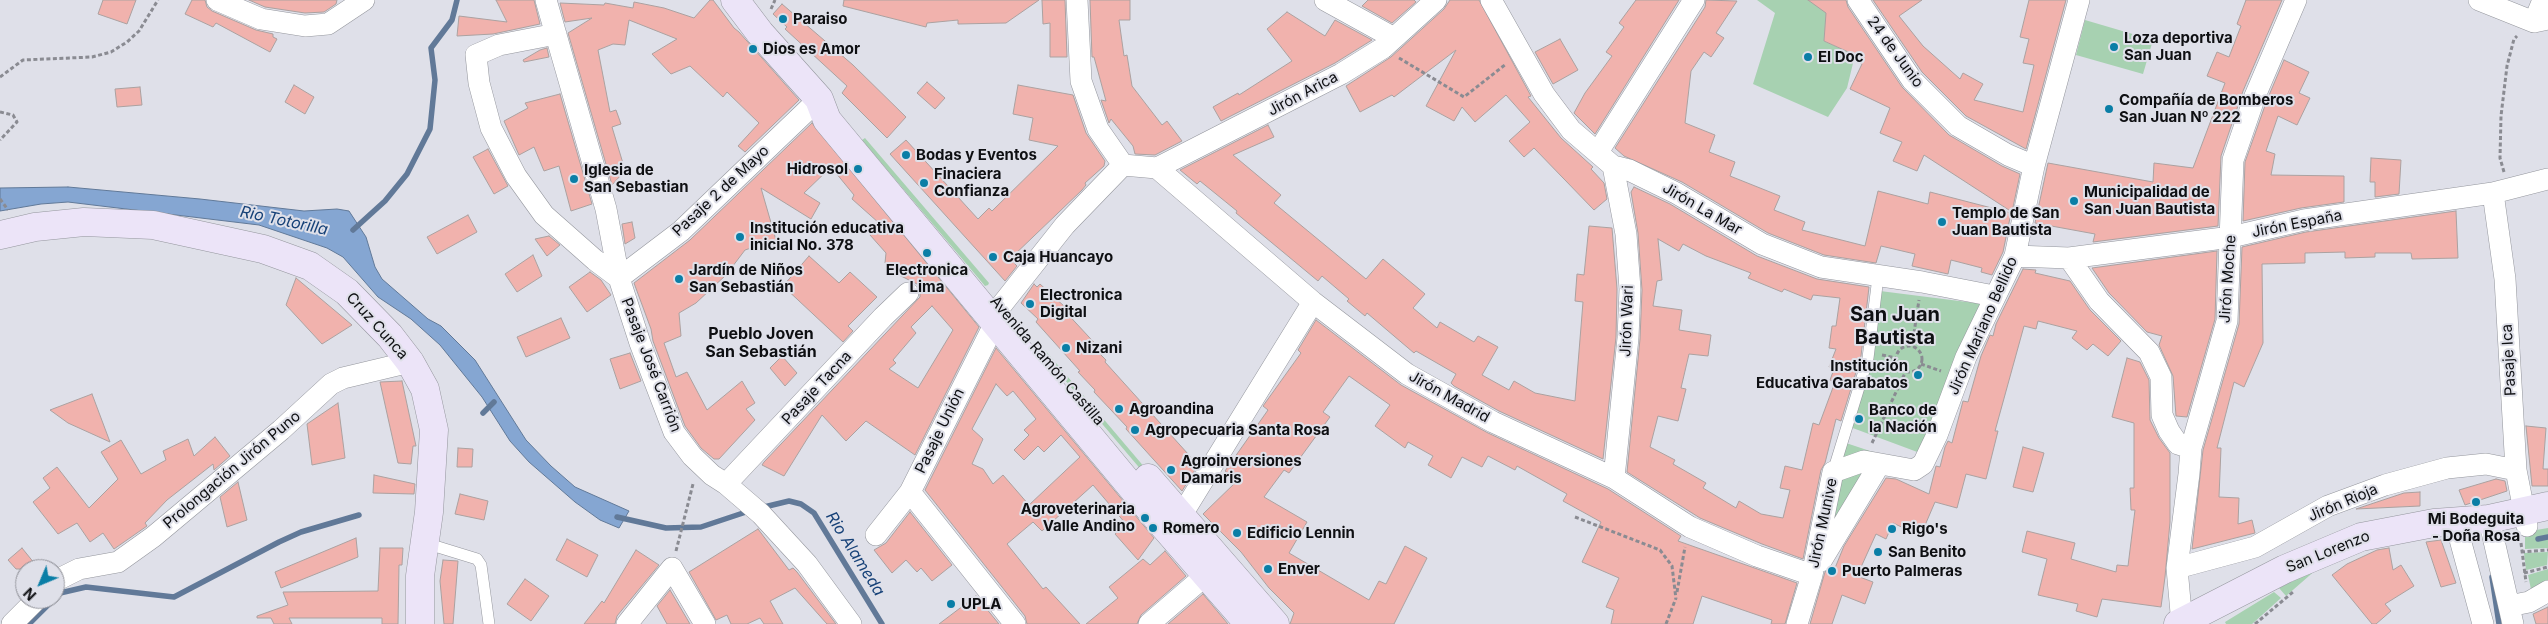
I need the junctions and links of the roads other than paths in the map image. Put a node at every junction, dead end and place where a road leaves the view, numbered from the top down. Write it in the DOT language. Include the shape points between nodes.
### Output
graph roads {
  1 [pos="217,0"];
  2 [pos="364,0"];
  3 [pos="546,0"];
  4 [pos="735,0"];
  5 [pos="1077,0"];
  6 [pos="1325,0"];
  7 [pos="1436,0"];
  8 [pos="1491,0"];
  9 [pos="1694,0"];
  10 [pos="1858,0"];
  11 [pos="2079,0"];
  12 [pos="2296,0"];
  13 [pos="2479,0"];
  14 [pos="2543,0"];
  15 [pos="2541,20"];
  16 [pos="556,34"];
  17 [pos="1388,43"];
  18 [pos="819,99"];
  19 [pos="1605,159"];
  20 [pos="1123,165"];
  21 [pos="2034,166"];
  22 [pos="1157,168"];
  23 [pos="2548,179"];
  24 [pos="2501,191"];
  25 [pos="4,223"];
  26 [pos="2231,238"];
  27 [pos="2015,256"];
  28 [pos="2070,258"];
  29 [pos="1878,277"];
  30 [pos="618,278"];
  31 [pos="908,293"];
  32 [pos="1994,296"];
  33 [pos="1313,302"];
  34 [pos="998,314"];
  35 [pos="410,362"];
  36 [pos="2190,448"];
  37 [pos="1871,463"];
  38 [pos="1914,470"];
  39 [pos="2516,470"];
  40 [pos="1833,472"];
  41 [pos="1614,478"];
  42 [pos="726,484"];
  43 [pos="910,492"];
  44 [pos="1181,516"];
  45 [pos="2490,525"];
  46 [pos="2531,526"];
  47 [pos="2456,527"];
  48 [pos="876,535"];
  49 [pos="425,543"];
  50 [pos="2177,568"];
  51 [pos="1812,575"];
  52 [pos="65,576"];
  53 [pos="1206,576"];
  54 [pos="2548,591"];
  55 [pos="27,609"];
  56 [pos="2517,611"];
  57 [pos="12,624"];
  58 [pos="420,624"];
  59 [pos="489,624"];
  60 [pos="627,624"];
  61 [pos="705,624"];
  62 [pos="851,624"];
  63 [pos="1015,624"];
  64 [pos="1148,624"];
  65 [pos="1249,624"];
  66 [pos="1274,624"];
  67 [pos="1797,624"];
  68 [pos="2180,624"];
  69 [pos="2210,624"];
  70 [pos="2482,624"];
  1 -- 2 [label="street" via="261,19 305,26 328,24"];
  3 -- 16 [label="street, Pasaje José Carrión"];
  4 -- 18 [label="street, Avenida Ramón Castilla"];
  5 -- 20 [label="street" via="1081,81 1098,129"];
  6 -- 17 [label="street"];
  7 -- 17 [label="street, Jirón Arica"];
  8 -- 19 [label="street, Jirón La Mar" via="1544,94 1571,130"];
  9 -- 19 [label="street"];
  10 -- 21 [label="street, 24 de Junio" via="1912,80 1958,126"];
  11 -- 21 [label="street, Jirón Mariano Bellido"];
  12 -- 26 [label="street, Jirón Moche" via="2233,160"];
  13 -- 15 [label="street"];
  14 -- 15 [label="street"];
  16 -- 30 [label="street, Pasaje José Carrión" via="606,209"];
  16 -- 30 [label="street" via="500,45 476,55 479,83 491,128 516,176 544,215"];
  17 -- 22 [label="street, Jirón Arica" via="1341,74"];
  18 -- 30 [label="street, Pasaje 2 de Mayo" via="681,231"];
  18 -- 34 [label="street, Avenida Ramón Castilla" via="839,109"];
  19 -- 29 [label="street, Jirón La Mar" via="1676,193 1762,244 1821,267"];
  19 -- 41 [label="street, Jirón Wari" via="1626,234 1630,289"];
  20 -- 22 [label="street"];
  20 -- 34 [label="street" via="1065,225"];
  21 -- 27 [label="street, Jirón Mariano Bellido"];
  22 -- 33 [label="street, Jirón Madrid"];
  23 -- 24 [label="street, Jirón España"];
  24 -- 26 [label="street, Jirón España" via="2304,220"];
  24 -- 39 [label="street, Pasaje Ica"];
  25 -- 35 [label="street, Cruz Cunca" via="34,227 84,222 154,225 263,249 310,266 347,292 390,336"];
  26 -- 28 [label="street, Jirón España"];
  26 -- 36 [label="street, Jirón Moche" via="2227,321"];
  27 -- 28 [label="street, Jirón España"];
  27 -- 32 [label="street, Jirón Mariano Bellido"];
  28 -- 36 [label="street" via="2099,301 2149,352 2160,377 2162,414 2169,431 2178,444"];
  29 -- 32 [label="street, Jirón La Mar"];
  29 -- 40 [label="lane" via="1868,358"];
  30 -- 42 [label="street, Pasaje José Carrión" via="674,432 692,456"];
  31 -- 42 [label="street, Pasaje Tacna"];
  32 -- 38 [label="street, Jirón Mariano Bellido" via="1966,357 1934,442 1923,464"];
  33 -- 41 [label="street, Jirón Madrid" via="1407,374 1448,398"];
  33 -- 44 [label="street"];
  34 -- 43 [label="street, Pasaje Unión"];
  34 -- 44 [label="street, Avenida Ramón Castilla"];
  34 -- 53 [label="street, Avenida Ramón Castilla"];
  35 -- 49 [label="street, Cruz Cunca" via="424,389 434,430"];
  35 -- 52 [label="street, Prolongación Jirón Puno" via="331,384 153,537 118,562 78,569"];
  36 -- 50 [label="street, Jirón Moche"];
  37 -- 38 [label="street, Jirón Munive"];
  37 -- 40 [label="street, Jirón Munive"];
  37 -- 51 [label="street"];
  39 -- 46 [label="street, Pasaje Ica"];
  39 -- 50 [label="street, Jirón Rioja" via="2486,464 2447,468 2384,485 2328,506 2254,547"];
  40 -- 51 [label="street, Jirón Munive"];
  41 -- 51 [label="street, Jirón Madrid" via="1690,527"];
  42 -- 62 [label="street, Pasaje José Carrión" via="761,514 807,564"];
  43 -- 48 [label="street, Pasaje Unión"];
  43 -- 63 [label="street"];
  44 -- 66 [label="street, Avenida Ramón Castilla"];
  45 -- 46 [label="street, San Lorenzo"];
  45 -- 47 [label="street, San Lorenzo"];
  45 -- 56 [label="street"];
  47 -- 68 [label="street, San Lorenzo" via="2405,527 2361,536 2285,569"];
  47 -- 69 [label="street, San Lorenzo" via="2408,541 2362,548 2282,581"];
  47 -- 70 [label="street"];
  49 -- 58 [label="street, Cruz Cunca" via="420,576"];
  49 -- 59 [label="lane" via="477,559 481,565"];
  50 -- 68 [label="street, Jirón Moche"];
  51 -- 67 [label="street, Jirón Munive"];
  53 -- 64 [label="street"];
  53 -- 65 [label="street, Avenida Ramón Castilla"];
  54 -- 56 [label="street"];
  55 -- 57 [label="street"];
  60 -- 61 [label="street" via="673,560"];
}
